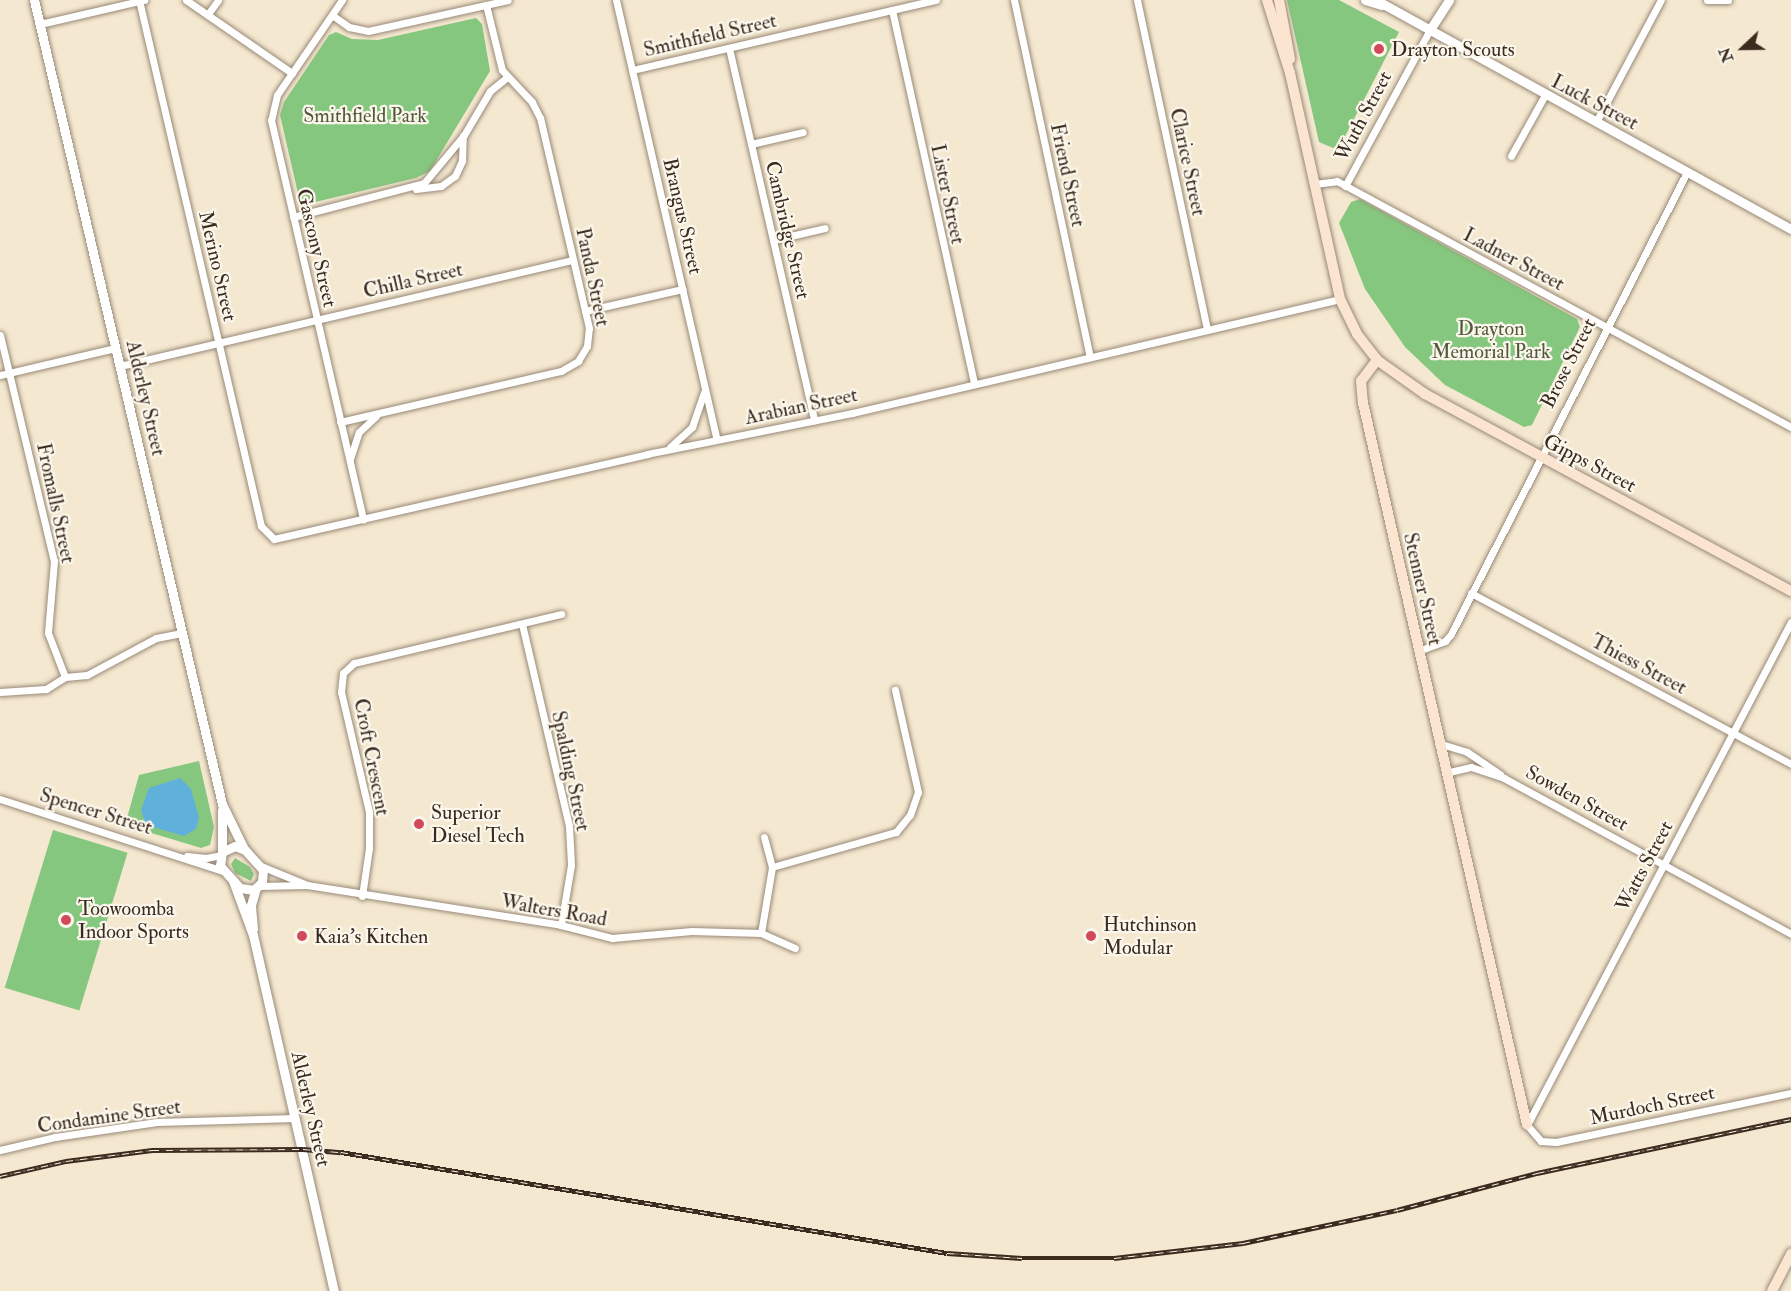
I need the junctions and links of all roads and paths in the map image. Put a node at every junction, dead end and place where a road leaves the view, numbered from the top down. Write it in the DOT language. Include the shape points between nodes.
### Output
graph roads {
  1 [pos="34,0"];
  2 [pos="140,0"];
  3 [pos="186,0"];
  4 [pos="218,0"];
  5 [pos="342,0"];
  6 [pos="508,0"];
  7 [pos="616,0"];
  8 [pos="936,0"];
  9 [pos="1014,0"];
  10 [pos="1137,0"];
  11 [pos="1267,0"];
  12 [pos="1279,0"];
  13 [pos="1365,0"];
  14 [pos="1449,0"];
  15 [pos="1661,0"];
  16 [pos="1707,0"];
  17 [pos="1728,0"];
  18 [pos="1380,3"];
  19 [pos="486,5"];
  20 [pos="892,10"];
  21 [pos="208,14"];
  22 [pos="332,15"];
  23 [pos="40,24"];
  24 [pos="1429,31"];
  25 [pos="729,48"];
  26 [pos="632,70"];
  27 [pos="292,73"];
  28 [pos="1290,73"];
  29 [pos="506,78"];
  30 [pos="1545,95"];
  31 [pos="1596,122"];
  32 [pos="803,132"];
  33 [pos="464,135"];
  34 [pos="751,144"];
  35 [pos="1511,156"];
  36 [pos="1687,172"];
  37 [pos="1314,184"];
  38 [pos="1345,186"];
  39 [pos="410,190"];
  40 [pos="293,217"];
  41 [pos="825,228"];
  42 [pos="1791,229"];
  43 [pos="773,240"];
  44 [pos="573,260"];
  45 [pos="683,289"];
  46 [pos="1340,299"];
  47 [pos="585,311"];
  48 [pos="316,320"];
  49 [pos="1605,326"];
  50 [pos="1207,330"];
  51 [pos="0,335"];
  52 [pos="218,342"];
  53 [pos="116,348"];
  54 [pos="1090,357"];
  55 [pos="1377,360"];
  56 [pos="120,366"];
  57 [pos="9,373"];
  58 [pos="0,375"];
  59 [pos="704,380"];
  60 [pos="974,384"];
  61 [pos="384,412"];
  62 [pos="814,420"];
  63 [pos="340,422"];
  64 [pos="1791,428"];
  65 [pos="717,440"];
  66 [pos="663,451"];
  67 [pos="1539,457"];
  68 [pos="350,464"];
  69 [pos="363,520"];
  70 [pos="269,537"];
  71 [pos="1791,591"];
  72 [pos="1471,593"];
  73 [pos="561,614"];
  74 [pos="1791,622"];
  75 [pos="522,624"];
  76 [pos="182,633"];
  77 [pos="1418,651"];
  78 [pos="65,677"];
  79 [pos="895,690"];
  80 [pos="0,692"];
  81 [pos="1732,732"];
  82 [pos="1438,743"];
  83 [pos="1791,764"];
  84 [pos="1445,773"];
  85 [pos="1504,777"];
  86 [pos="0,799"];
  87 [pos="222,804"];
  88 [pos="764,837"];
  89 [pos="244,849"];
  90 [pos="222,853"];
  91 [pos="182,855"];
  92 [pos="260,865"];
  93 [pos="1663,865"];
  94 [pos="772,867"];
  95 [pos="223,871"];
  96 [pos="232,881"];
  97 [pos="307,885"];
  98 [pos="258,888"];
  99 [pos="362,896"];
  100 [pos="561,925"];
  101 [pos="761,933"];
  102 [pos="253,934"];
  103 [pos="1791,934"];
  104 [pos="795,948"];
  105 [pos="1791,1093"];
  106 [pos="295,1118"];
  107 [pos="1527,1125"];
  108 [pos="0,1150"];
  109 [pos="1791,1254"];
  110 [pos="334,1291"];
  111 [pos="1772,1291"];
  1 -- 23 [label="street, Alderley Street"];
  2 -- 23 [label="street"];
  2 -- 52 [label="street, Merino Street"];
  3 -- 21 [label="street"];
  4 -- 21 [label="street"];
  5 -- 22 [label="street, Gascony Street"];
  6 -- 19 [label="street"];
  7 -- 26 [label="street, Brangus Street"];
  8 -- 20 [label="street, Smithfield Street"];
  9 -- 54 [label="street, Friend Street"];
  10 -- 50 [label="street, Clarice Street"];
  11 -- 28 [label="main road"];
  12 -- 28 [label="main road"];
  13 -- 18 [label="street, Luck Street"];
  14 -- 24 [label="street, Wuth Street"];
  15 -- 31 [label="street"];
  16 -- 17 [label="street"];
  18 -- 24 [label="street, Luck Street"];
  19 -- 22 [label="street" via="369,31 349,27"];
  19 -- 29 [label="street"];
  20 -- 25 [label="street, Smithfield Street"];
  20 -- 60 [label="street, Lister Street"];
  21 -- 27 [label="street"];
  22 -- 27 [label="street, Gascony Street"];
  23 -- 53 [label="street, Alderley Street"];
  24 -- 30 [label="street, Luck Street"];
  24 -- 38 [label="street, Wuth Street"];
  25 -- 26 [label="street, Smithfield Street"];
  25 -- 34 [label="street, Cambridge Street"];
  26 -- 45 [label="street, Brangus Street"];
  27 -- 40 [label="street, Gascony Street" via="274,101 271,120"];
  28 -- 37 [label="main road"];
  29 -- 33 [label="street" via="490,91"];
  29 -- 44 [label="street, Panda Street" via="532,102 540,118"];
  30 -- 31 [label="street, Luck Street"];
  30 -- 35 [label="street"];
  31 -- 36 [label="street, Luck Street"];
  32 -- 34 [label="street"];
  33 -- 39 [label="street" via="430,179"];
  33 -- 39 [label="street" via="462,160 455,176 441,186"];
  34 -- 43 [label="street, Cambridge Street"];
  36 -- 42 [label="street, Luck Street"];
  36 -- 49 [label="street, Brose Street"];
  37 -- 38 [label="street, Ladner Street" via="1329,180"];
  37 -- 46 [label="main road"];
  38 -- 49 [label="street, Ladner Street"];
  39 -- 40 [label="street"];
  40 -- 48 [label="street, Gascony Street"];
  41 -- 43 [label="street"];
  43 -- 62 [label="street, Cambridge Street"];
  44 -- 47 [label="street, Panda Street"];
  44 -- 48 [label="street, Chilla Street"];
  45 -- 47 [label="street"];
  45 -- 59 [label="street, Brangus Street"];
  46 -- 50 [label="street, Arabian Street"];
  46 -- 55 [label="main road" via="1357,334"];
  47 -- 61 [label="street, Panda Street" via="588,346 578,361 567,368"];
  48 -- 52 [label="street, Chilla Street"];
  48 -- 63 [label="street, Gascony Street"];
  49 -- 64 [label="street, Ladner Street"];
  49 -- 67 [label="street, Brose Street"];
  50 -- 54 [label="street, Arabian Street"];
  51 -- 57 [label="street, Fromalls Street"];
  52 -- 56 [label="street, Chilla Street"];
  52 -- 70 [label="street, Merino Street" via="261,526"];
  53 -- 56 [label="street, Alderley Street"];
  53 -- 57 [label="street"];
  54 -- 60 [label="street, Arabian Street"];
  55 -- 67 [label="main road, Gipps Street" via="1408,384"];
  55 -- 77 [label="main road, Stenner Street" via="1363,377 1361,392"];
  56 -- 76 [label="street, Alderley Street"];
  57 -- 58 [label="street"];
  57 -- 78 [label="street, Fromalls Street" via="54,561 48,633"];
  59 -- 65 [label="street, Brangus Street"];
  59 -- 66 [label="street" via="704,396 696,420 679,441"];
  60 -- 62 [label="street, Arabian Street"];
  61 -- 63 [label="street, Panda Street"];
  61 -- 68 [label="street" via="359,432"];
  62 -- 65 [label="street, Arabian Street"];
  63 -- 68 [label="street, Gascony Street"];
  65 -- 66 [label="street, Arabian Street"];
  66 -- 69 [label="street, Arabian Street"];
  67 -- 71 [label="main road, Gipps Street"];
  67 -- 72 [label="street, Brose Street"];
  68 -- 69 [label="street, Gascony Street"];
  69 -- 70 [label="street, Arabian Street" via="282,539"];
  72 -- 77 [label="street, Brose Street" via="1445,641"];
  72 -- 81 [label="street, Thiess Street"];
  73 -- 75 [label="street, Croft Crescent"];
  74 -- 81 [label="street, Watts Street"];
  75 -- 99 [label="street, Croft Crescent" via="354,663 343,673 341,692 369,812"];
  75 -- 100 [label="street, Spalding Street" via="569,826 571,865"];
  76 -- 78 [label="street" via="156,638 87,675"];
  76 -- 87 [label="street, Alderley Street"];
  77 -- 82 [label="main road, Stenner Street"];
  78 -- 80 [label="street" via="34,692"];
  79 -- 94 [label="street" via="918,792 910,815 896,832"];
  81 -- 83 [label="street, Thiess Street"];
  81 -- 93 [label="street, Watts Street"];
  82 -- 84 [label="main road, Stenner Street"];
  82 -- 85 [label="street, Sowden Street" via="1467,752"];
  84 -- 85 [label="street, Sowden Street" via="1471,767"];
  84 -- 107 [label="main road, Stenner Street"];
  85 -- 93 [label="street, Sowden Street"];
  86 -- 91 [label="street, Spencer Street"];
  87 -- 89 [label="street, Alderley Street"];
  87 -- 90 [label="street, Alderley Street"];
  88 -- 94 [label="street"];
  89 -- 90 [label="street" via="232,846"];
  89 -- 92 [label="street"];
  90 -- 91 [label="street, Spencer Street" via="206,858"];
  90 -- 95 [label="street"];
  91 -- 95 [label="street, Spencer Street"];
  92 -- 97 [label="street, Walters Road"];
  92 -- 98 [label="street" via="264,876"];
  93 -- 103 [label="street, Sowden Street"];
  93 -- 107 [label="street, Watts Street"];
  94 -- 101 [label="street"];
  95 -- 96 [label="street"];
  96 -- 98 [label="street" via="245,890"];
  96 -- 102 [label="street, Alderley Street"];
  97 -- 98 [label="street, Walters Road"];
  97 -- 99 [label="street, Walters Road"];
  98 -- 102 [label="street, Alderley Street" via="251,905"];
  99 -- 100 [label="street, Walters Road"];
  100 -- 101 [label="street, Walters Road" via="612,938 692,931"];
  101 -- 104 [label="street, Walters Road"];
  102 -- 106 [label="street, Alderley Street"];
  105 -- 107 [label="street, Murdoch Street" via="1556,1142 1541,1141"];
  106 -- 108 [label="street, Condamine Street" via="157,1122 55,1137"];
  106 -- 110 [label="street, Alderley Street"];
  109 -- 111 [label="main road"];
}
